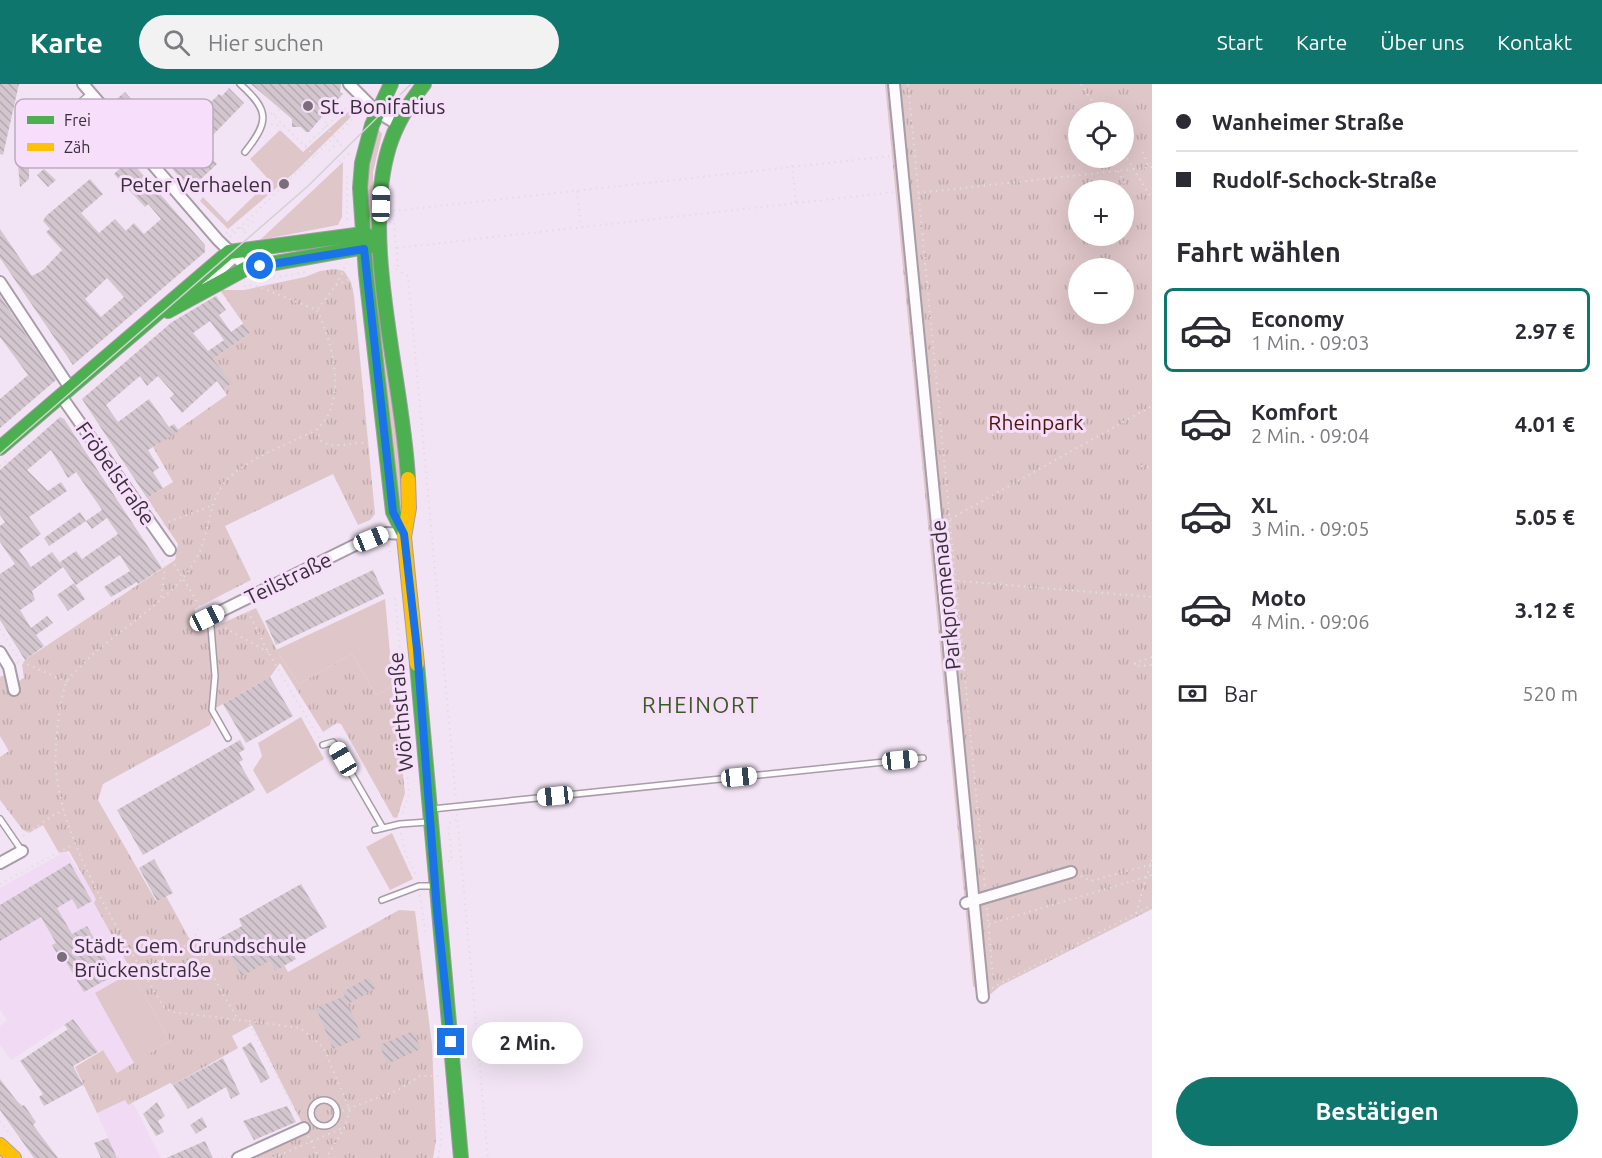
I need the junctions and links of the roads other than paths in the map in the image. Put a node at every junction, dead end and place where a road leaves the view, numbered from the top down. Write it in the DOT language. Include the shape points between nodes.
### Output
graph roads {
  1 [pos="83,84"];
  2 [pos="240,84"];
  3 [pos="391,84"];
  4 [pos="424,84"];
  5 [pos="894,84"];
  6 [pos="91,93"];
  7 [pos="361,95"];
  8 [pos="84,99"];
  9 [pos="96,99"];
  10 [pos="397,124"];
  11 [pos="244,152"];
  12 [pos="156,168"];
  13 [pos="363,234"];
  14 [pos="382,242"];
  15 [pos="364,249"];
  16 [pos="229,252"];
  17 [pos="247,268"];
  18 [pos="0,282"];
  19 [pos="183,304"];
  20 [pos="153,317"];
  21 [pos="66,392"];
  22 [pos="0,448"];
  23 [pos="404,534"];
  24 [pos="170,550"];
  25 [pos="207,618"];
  26 [pos="0,652"];
  27 [pos="14,690"];
  28 [pos="228,738"];
  29 [pos="322,745"];
  30 [pos="923,758"];
  31 [pos="430,815"];
  32 [pos="0,819"];
  33 [pos="382,828"];
  34 [pos="375,830"];
  35 [pos="22,851"];
  36 [pos="0,863"];
  37 [pos="1071,872"];
  38 [pos="435,886"];
  39 [pos="382,900"];
  40 [pos="970,902"];
  41 [pos="983,994"];
  42 [pos="315,1122"];
  43 [pos="304,1128"];
  44 [pos="0,1144"];
  45 [pos="0,1154"];
  46 [pos="461,1157"];
  47 [pos="3,1158"];
  48 [pos="14,1158"];
  49 [pos="238,1158"];
  1 -- 6 [label="street"];
  2 -- 11 [label="lane" via="258,100 263,114 262,125"];
  3 -- 7 [label="street, Wörthstraße"];
  4 -- 10 [label="street, Wörthstraße"];
  5 -- 40 [label="street, Parkpromenade"];
  6 -- 8 [label="lane"];
  6 -- 9 [label="street"];
  7 -- 10 [label="street"];
  7 -- 13 [label="street, Wörthstraße"];
  10 -- 14 [label="street, Wörthstraße" via="385,159 381,188"];
  12 -- 16 [label="street"];
  13 -- 14 [label="street"];
  13 -- 15 [label="street, Wörthstraße"];
  13 -- 16 [label="street"];
  14 -- 15 [label="street"];
  14 -- 23 [label="street, Wörthstraße" via="409,507"];
  15 -- 17 [label="street" via="346,258"];
  15 -- 23 [label="street, Wörthstraße" via="393,512"];
  16 -- 17 [label="street"];
  16 -- 19 [label="street" via="231,260"];
  16 -- 20 [label="street"];
  17 -- 19 [label="street"];
  18 -- 21 [label="street, Fröbelstraße"];
  19 -- 20 [label="street"];
  20 -- 21 [label="street"];
  21 -- 22 [label="street"];
  21 -- 24 [label="street, Fröbelstraße"];
  23 -- 25 [label="street, Teilstraße" via="386,533 355,545"];
  23 -- 31 [label="street, Wörthstraße"];
  25 -- 28 [label="lane" via="215,676 212,710"];
  26 -- 27 [label="street" via="9,667"];
  29 -- 33 [label="lane" via="333,742"];
  30 -- 31 [label="lane" via="457,806"];
  31 -- 33 [label="lane"];
  31 -- 38 [label="street, Wörthstraße"];
  32 -- 35 [label="lane"];
  33 -- 34 [label="lane"];
  35 -- 36 [label="street"];
  37 -- 40 [label="street"];
  38 -- 39 [label="lane" via="419,886"];
  38 -- 46 [label="street, Wörthstraße"];
  40 -- 41 [label="street, Parkpromenade"];
  42 -- 42 [label="lane" via="327,1125 334,1121 337,1113 332,1102 319,1100 311,1109"];
  42 -- 43 [label="lane"];
  43 -- 49 [label="street"];
  44 -- 48 [label="street"];
  45 -- 47 [label="street"];
}
